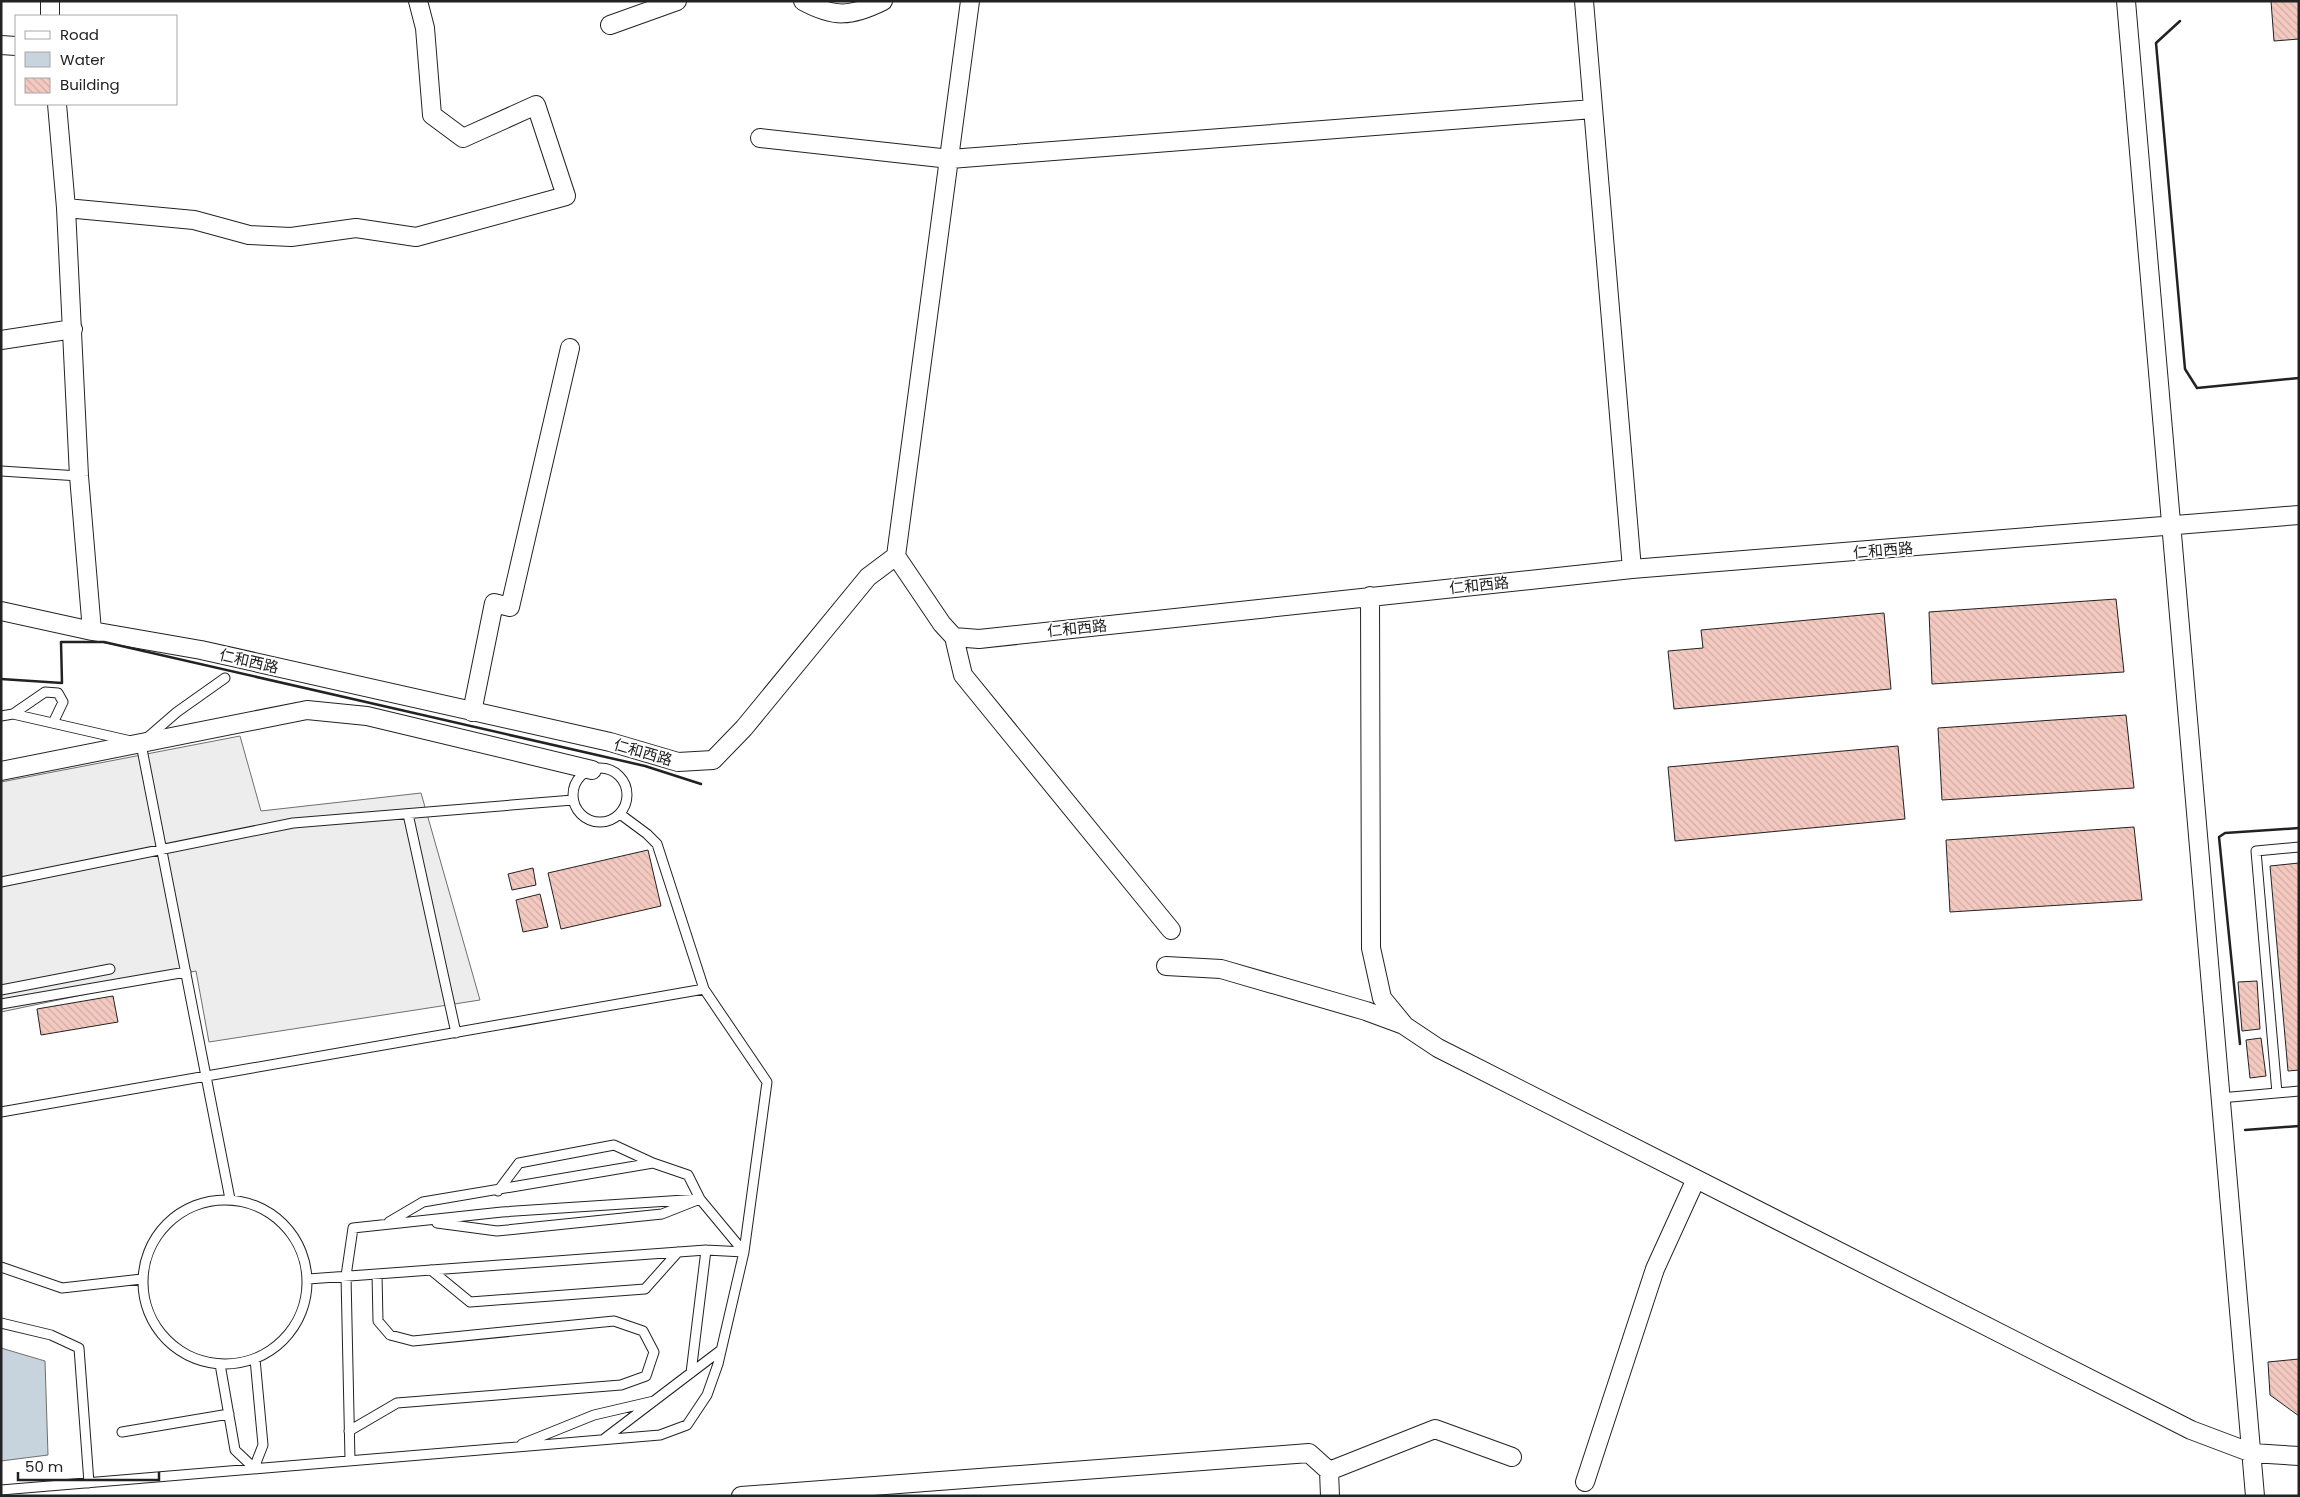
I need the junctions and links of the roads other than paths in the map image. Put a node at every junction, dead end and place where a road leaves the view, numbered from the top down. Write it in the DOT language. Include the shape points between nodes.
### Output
graph roads {
  1 [pos="50,1"];
  2 [pos="418,1"];
  3 [pos="677,1"];
  4 [pos="803,1"];
  5 [pos="883,1"];
  6 [pos="970,1"];
  7 [pos="1584,1"];
  8 [pos="2126,1"];
  9 [pos="50,15"];
  10 [pos="610,25"];
  11 [pos="1,46"];
  12 [pos="15,46"];
  13 [pos="57,105"];
  14 [pos="1593,109"];
  15 [pos="760,138"];
  16 [pos="950,159"];
  17 [pos="66,208"];
  18 [pos="73,329"];
  19 [pos="1,340"];
  20 [pos="570,348"];
  21 [pos="1,471"];
  22 [pos="80,476"];
  23 [pos="2299,515"];
  24 [pos="2173,526"];
  25 [pos="896,556"];
  26 [pos="1632,569"];
  27 [pos="1370,596"];
  28 [pos="1,610"];
  29 [pos="92,631"];
  30 [pos="954,637"];
  31 [pos="225,678"];
  32 [pos="472,712"];
  33 [pos="13,714"];
  34 [pos="1,716"];
  35 [pos="53,723"];
  36 [pos="141,744"];
  37 [pos="592,770"];
  38 [pos="1,771"];
  39 [pos="573,800"];
  40 [pos="408,814"];
  41 [pos="620,814"];
  42 [pos="2299,847"];
  43 [pos="162,850"];
  44 [pos="1,882"];
  45 [pos="1171,930"];
  46 [pos="1166,966"];
  47 [pos="110,969"];
  48 [pos="186,972"];
  49 [pos="704,989"];
  50 [pos="1,990"];
  51 [pos="1,1004"];
  52 [pos="1405,1026"];
  53 [pos="456,1033"];
  54 [pos="206,1077"];
  55 [pos="2299,1091"];
  56 [pos="2277,1093"];
  57 [pos="2220,1098"];
  58 [pos="1,1112"];
  59 [pos="653,1163"];
  60 [pos="1696,1179"];
  61 [pos="498,1191"];
  62 [pos="230,1199"];
  63 [pos="700,1199"];
  64 [pos="422,1221"];
  65 [pos="384,1225"];
  66 [pos="706,1250"];
  67 [pos="678,1252"];
  68 [pos="744,1252"];
  69 [pos="1,1267"];
  70 [pos="431,1270"];
  71 [pos="377,1274"];
  72 [pos="346,1276"];
  73 [pos="142,1278"];
  74 [pos="308,1279"];
  75 [pos="1,1323"];
  76 [pos="721,1350"];
  77 [pos="255,1359"];
  78 [pos="220,1364"];
  79 [pos="691,1373"];
  80 [pos="654,1401"];
  81 [pos="228,1414"];
  82 [pos="349,1431"];
  83 [pos="122,1432"];
  84 [pos="603,1440"];
  85 [pos="513,1447"];
  86 [pos="2252,1453"];
  87 [pos="2299,1456"];
  88 [pos="1512,1457"];
  89 [pos="350,1460"];
  90 [pos="254,1468"];
  91 [pos="1329,1471"];
  92 [pos="1585,1482"];
  93 [pos="89,1483"];
  94 [pos="1,1490"];
  95 [pos="741,1496"];
  96 [pos="1330,1496"];
  97 [pos="2255,1496"];
  1 -- 9 [label="street"];
  2 -- 17 [label="street" via="425,28 432,115 463,138 536,104 566,196 416,237 356,228 291,237 249,235 194,220"];
  3 -- 10 [label="street"];
  4 -- 5 [label="street" via="820,11 844,14 861,12"];
  6 -- 16 [label="street"];
  7 -- 14 [label="street"];
  8 -- 24 [label="street"];
  11 -- 12 [label="street"];
  13 -- 17 [label="street"];
  14 -- 16 [label="street"];
  14 -- 26 [label="street"];
  15 -- 16 [label="street"];
  16 -- 25 [label="street"];
  17 -- 18 [label="street"];
  18 -- 19 [label="street"];
  18 -- 22 [label="street"];
  20 -- 32 [label="street" via="510,607 494,603"];
  21 -- 22 [label="lane"];
  22 -- 29 [label="street"];
  23 -- 24 [label="street, 仁和西路"];
  24 -- 26 [label="street, 仁和西路"];
  24 -- 57 [label="street"];
  25 -- 30 [label="street"];
  25 -- 32 [label="street, 仁和西路" via="868,577 744,728 713,760 678,762 610,742"];
  26 -- 27 [label="street, 仁和西路"];
  27 -- 30 [label="street, 仁和西路" via="979,639"];
  27 -- 52 [label="street" via="1371,948 1382,998"];
  28 -- 29 [label="street, 仁和西路"];
  29 -- 32 [label="street, 仁和西路" via="201,650"];
  30 -- 45 [label="street" via="963,674"];
  31 -- 36 [label="lane" via="177,712"];
  33 -- 34 [label="lane"];
  33 -- 35 [label="lane"];
  33 -- 35 [label="lane" via="45,692 58,693 63,702"];
  35 -- 36 [label="lane"];
  36 -- 37 [label="street" via="307,710 367,716"];
  36 -- 38 [label="street"];
  36 -- 43 [label="lane"];
  37 -- 39 [label="lane" via="575,785"];
  37 -- 41 [label="lane" via="610,770 623,781 627,798"];
  39 -- 40 [label="lane"];
  39 -- 41 [label="lane" via="581,815 597,822"];
  40 -- 43 [label="lane" via="293,823"];
  40 -- 53 [label="lane"];
  41 -- 49 [label="lane" via="657,844"];
  42 -- 56 [label="lane" via="2256,851"];
  43 -- 44 [label="lane"];
  43 -- 48 [label="lane"];
  46 -- 52 [label="street" via="1221,969 1366,1011"];
  47 -- 50 [label="lane"];
  48 -- 51 [label="lane"];
  48 -- 54 [label="lane"];
  49 -- 53 [label="lane"];
  49 -- 68 [label="lane" via="767,1082"];
  52 -- 60 [label="street" via="1438,1048"];
  53 -- 54 [label="lane"];
  54 -- 58 [label="lane"];
  54 -- 62 [label="lane"];
  55 -- 56 [label="lane"];
  56 -- 57 [label="lane"];
  57 -- 86 [label="street"];
  59 -- 61 [label="lane"];
  59 -- 61 [label="lane" via="614,1145 518,1164"];
  59 -- 63 [label="lane" via="688,1175"];
  60 -- 86 [label="street" via="2191,1430"];
  60 -- 92 [label="street" via="1655,1269"];
  61 -- 65 [label="lane" via="423,1202"];
  62 -- 73 [label="lane" via="204,1202 180,1212 160,1230 147,1253"];
  62 -- 74 [label="lane" via="254,1204 275,1216 292,1233 304,1255"];
  63 -- 64 [label="lane" via="502,1212"];
  63 -- 64 [label="lane" via="662,1214 496,1231"];
  63 -- 68 [label="lane"];
  64 -- 65 [label="lane"];
  65 -- 72 [label="lane" via="353,1228"];
  66 -- 67 [label="lane"];
  66 -- 68 [label="lane"];
  66 -- 79 [label="lane"];
  67 -- 70 [label="lane"];
  67 -- 70 [label="lane" via="645,1289 626,1291 470,1302"];
  68 -- 76 [label="lane"];
  69 -- 73 [label="lane" via="62,1288"];
  70 -- 71 [label="lane"];
  71 -- 72 [label="lane"];
  71 -- 82 [label="lane" via="378,1321 390,1335 413,1341 614,1320 643,1331 654,1352 646,1376 621,1385 397,1403"];
  72 -- 74 [label="lane"];
  72 -- 82 [label="lane"];
  73 -- 78 [label="lane" via="145,1304 155,1327 173,1346 195,1359"];
  74 -- 77 [label="lane" via="305,1304 294,1328 277,1346"];
  75 -- 93 [label="lane" via="51,1335 78,1348"];
  76 -- 79 [label="lane"];
  76 -- 84 [label="lane" via="707,1396 687,1425 660,1435"];
  77 -- 78 [label="lane" via="238,1364"];
  77 -- 90 [label="lane" via="263,1445"];
  78 -- 81 [label="lane"];
  79 -- 80 [label="lane"];
  80 -- 84 [label="lane"];
  80 -- 85 [label="lane" via="594,1415"];
  81 -- 83 [label="lane"];
  81 -- 90 [label="lane" via="235,1450"];
  82 -- 89 [label="lane"];
  84 -- 85 [label="lane"];
  85 -- 89 [label="lane"];
  86 -- 87 [label="street"];
  86 -- 97 [label="street"];
  88 -- 91 [label="street" via="1435,1429"];
  89 -- 90 [label="lane"];
  90 -- 93 [label="lane"];
  91 -- 95 [label="street" via="1309,1453"];
  91 -- 96 [label="street"];
  93 -- 94 [label="lane"];
}
